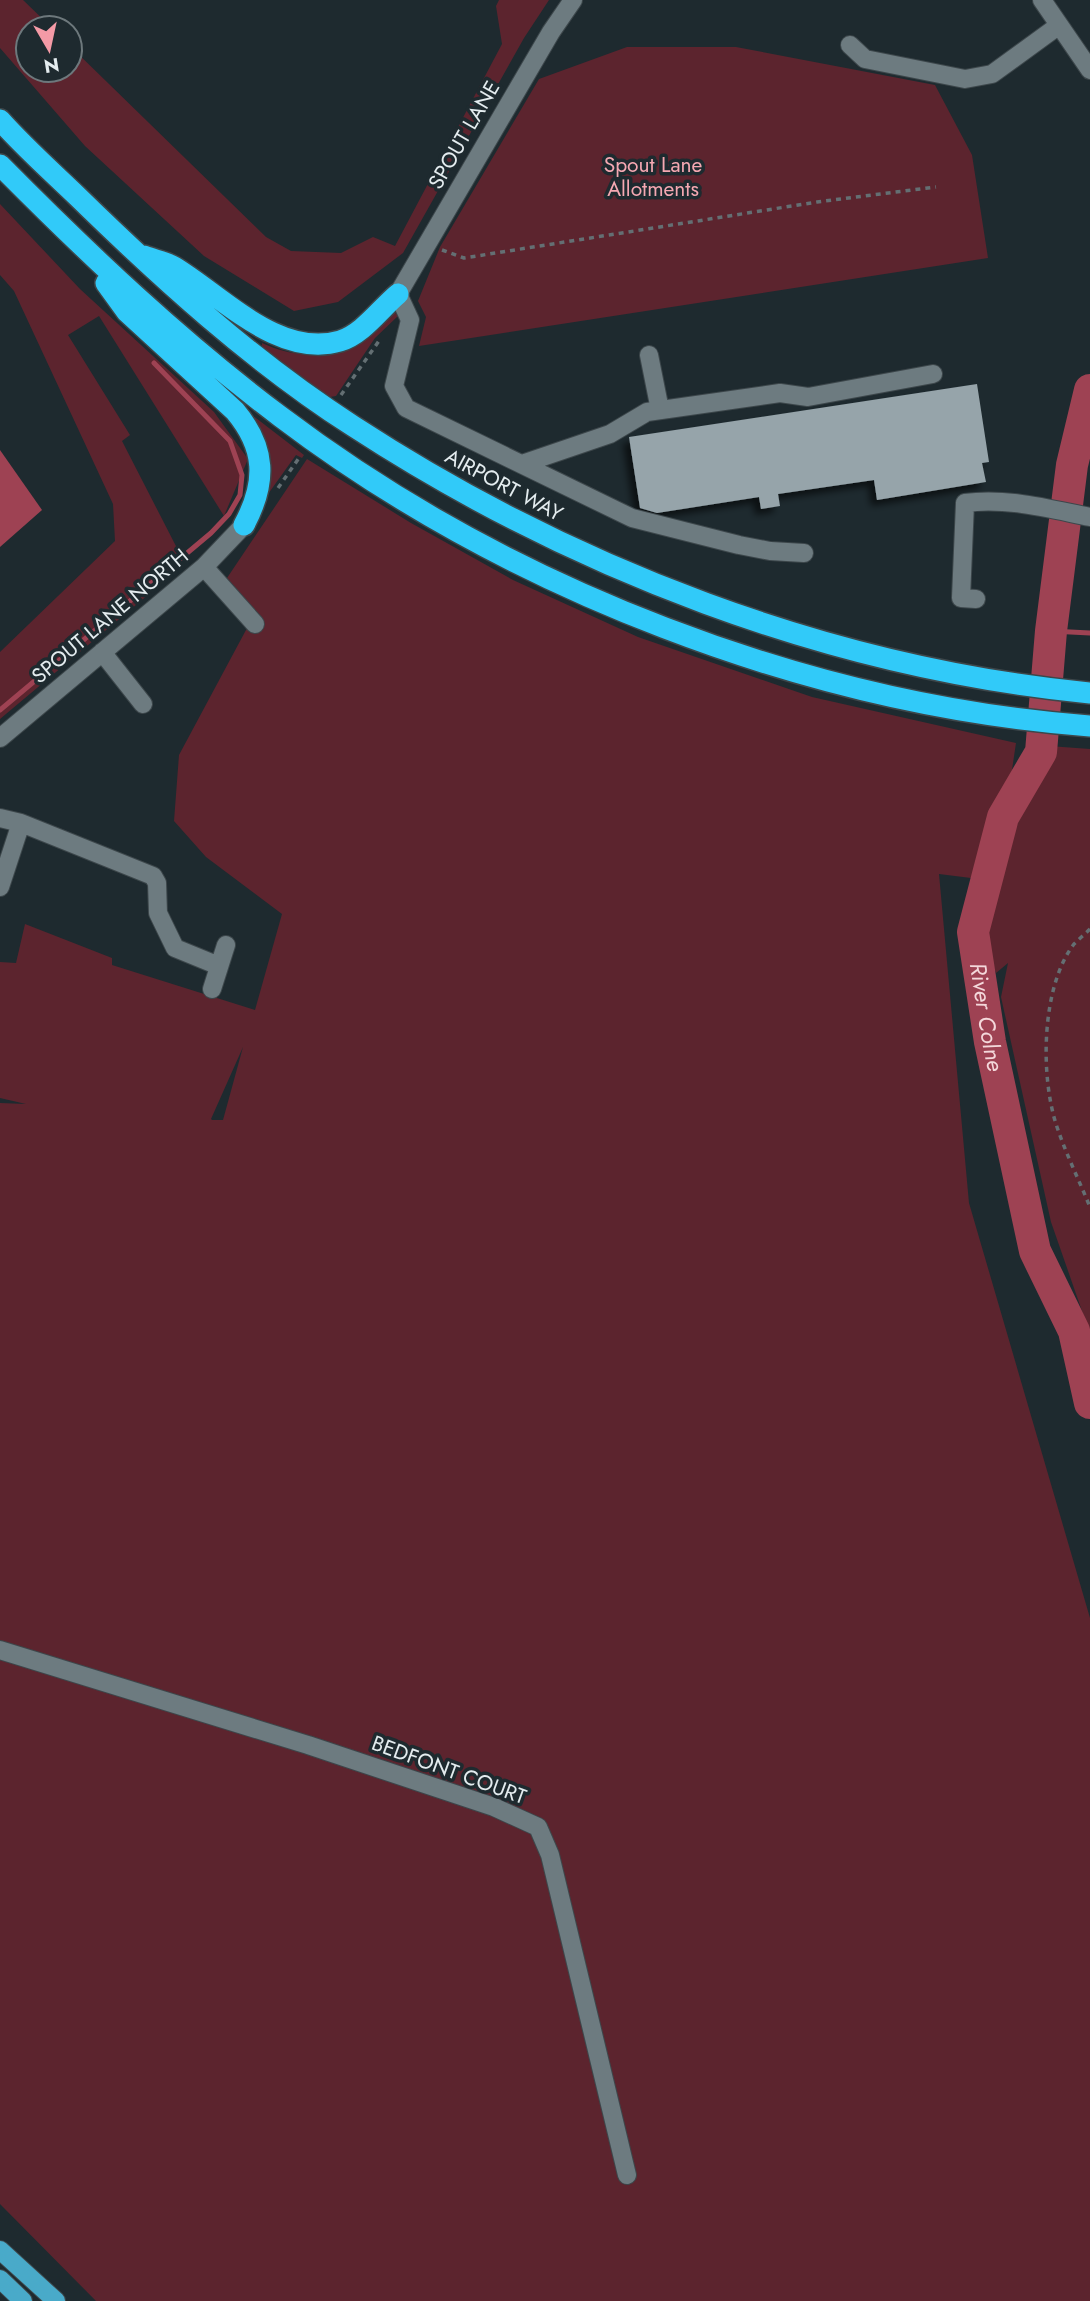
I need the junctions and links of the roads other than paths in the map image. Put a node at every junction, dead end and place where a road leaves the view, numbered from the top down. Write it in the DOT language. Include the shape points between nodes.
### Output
graph roads {
  1 [pos="573,0"];
  2 [pos="1042,0"];
  3 [pos="1058,26"];
  4 [pos="850,45"];
  5 [pos="1090,70"];
  6 [pos="0,120"];
  7 [pos="0,165"];
  8 [pos="74,239"];
  9 [pos="135,253"];
  10 [pos="398,294"];
  11 [pos="649,355"];
  12 [pos="933,374"];
  13 [pos="660,410"];
  14 [pos="522,464"];
  15 [pos="1090,517"];
  16 [pos="244,524"];
  17 [pos="804,553"];
  18 [pos="204,567"];
  19 [pos="976,599"];
  20 [pos="255,624"];
  21 [pos="102,652"];
  22 [pos="1090,693"];
  23 [pos="143,704"];
  24 [pos="1090,726"];
  25 [pos="0,738"];
  26 [pos="0,818"];
  27 [pos="21,824"];
  28 [pos="0,887"];
  29 [pos="226,945"];
  30 [pos="219,966"];
  31 [pos="212,989"];
  32 [pos="0,1650"];
  33 [pos="627,2175"];
  34 [pos="0,2250"];
  35 [pos="0,2279"];
  36 [pos="23,2301"];
  37 [pos="56,2301"];
  1 -- 10 [label="street, SPOUT LANE"];
  2 -- 3 [label="street"];
  3 -- 4 [label="street" via="992,74 965,79 865,59"];
  3 -- 5 [label="street"];
  6 -- 9 [label="highway, AIRPORT WAY"];
  7 -- 8 [label="highway"];
  8 -- 16 [label="highway" via="127,312 248,426 258,453 260,480"];
  8 -- 24 [label="highway" via="175,332 284,419 387,489 526,566 681,634 856,688 1016,718"];
  9 -- 10 [label="highway" via="173,266 283,339 310,346 342,341"];
  9 -- 22 [label="highway, AIRPORT WAY" via="238,341 351,425 564,545 690,598 908,663"];
  10 -- 14 [label="street" via="410,320 394,386 405,408"];
  11 -- 13 [label="street"];
  12 -- 13 [label="street" via="808,397 780,393"];
  13 -- 14 [label="street" via="610,434"];
  14 -- 17 [label="street" via="632,518 739,545"];
  15 -- 19 [label="street" via="984,500 965,503 961,598"];
  16 -- 18 [label="street, SPOUT LANE NORTH"];
  18 -- 20 [label="street"];
  18 -- 21 [label="street, SPOUT LANE NORTH"];
  21 -- 23 [label="street"];
  21 -- 25 [label="street, SPOUT LANE NORTH"];
  26 -- 27 [label="street"];
  27 -- 28 [label="street"];
  27 -- 30 [label="street" via="153,876 158,913 174,948"];
  29 -- 30 [label="street"];
  30 -- 31 [label="street"];
  32 -- 33 [label="street, BEDFONT COURT" via="308,1745 494,1807 538,1827 553,1867"];
  34 -- 37 [label="main road"];
  35 -- 36 [label="main road"];
}
